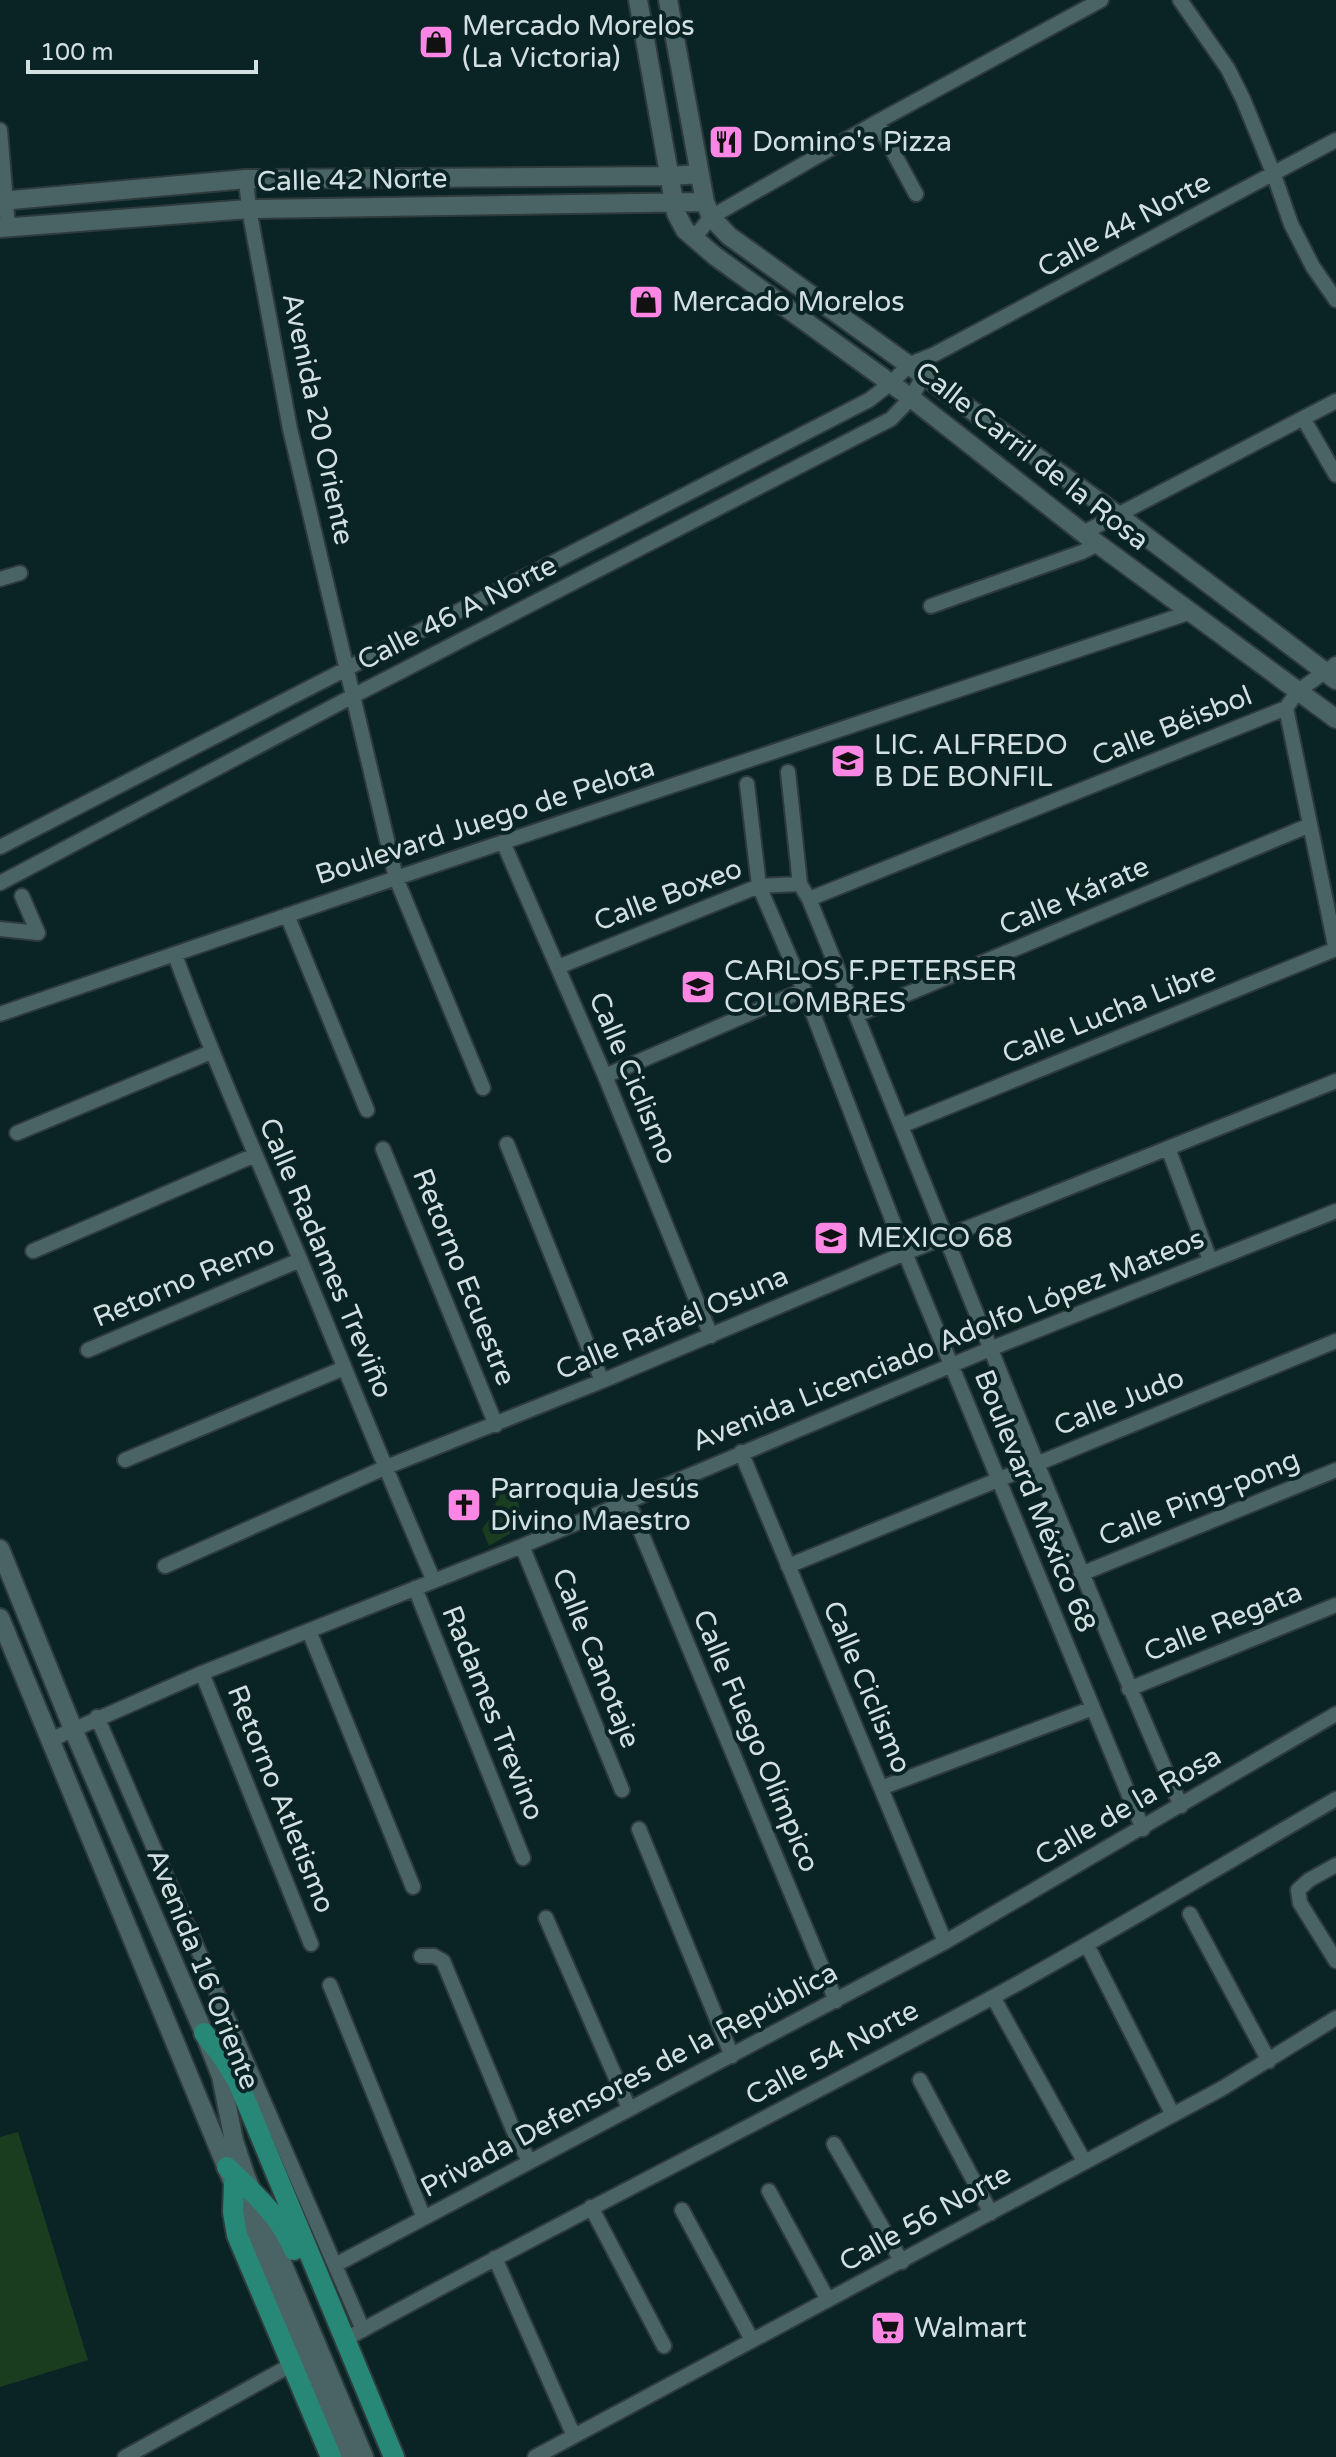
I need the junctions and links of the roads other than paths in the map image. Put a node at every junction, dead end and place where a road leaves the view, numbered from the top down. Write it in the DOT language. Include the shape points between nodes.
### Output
graph roads {
  1 [pos="638,0"];
  2 [pos="668,0"];
  3 [pos="1101,0"];
  4 [pos="1180,0"];
  5 [pos="877,122"];
  6 [pos="0,130"];
  7 [pos="1336,140"];
  8 [pos="700,174"];
  9 [pos="1274,175"];
  10 [pos="670,176"];
  11 [pos="246,179"];
  12 [pos="916,194"];
  13 [pos="3,201"];
  14 [pos="674,203"];
  15 [pos="249,209"];
  16 [pos="708,209"];
  17 [pos="4,228"];
  18 [pos="694,238"];
  19 [pos="1336,300"];
  20 [pos="917,370"];
  21 [pos="891,383"];
  22 [pos="911,398"];
  23 [pos="1336,401"];
  24 [pos="1303,418"];
  25 [pos="1336,475"];
  26 [pos="710,482"];
  27 [pos="721,506"];
  28 [pos="1119,516"];
  29 [pos="1090,538"];
  30 [pos="20,573"];
  31 [pos="0,579"];
  32 [pos="506,587"];
  33 [pos="931,606"];
  34 [pos="517,612"];
  35 [pos="1191,612"];
  36 [pos="347,668"];
  37 [pos="1332,672"];
  38 [pos="1298,691"];
  39 [pos="353,696"];
  40 [pos="1286,708"];
  41 [pos="1336,719"];
  42 [pos="788,772"];
  43 [pos="747,784"];
  44 [pos="1310,825"];
  45 [pos="503,842"];
  46 [pos="0,847"];
  47 [pos="396,878"];
  48 [pos="0,883"];
  49 [pos="800,884"];
  50 [pos="759,886"];
  51 [pos="22,896"];
  52 [pos="809,899"];
  53 [pos="287,915"];
  54 [pos="0,929"];
  55 [pos="1336,949"];
  56 [pos="175,955"];
  57 [pos="558,967"];
  58 [pos="804,990"];
  59 [pos="0,1014"];
  60 [pos="857,1015"];
  61 [pos="211,1052"];
  62 [pos="605,1076"];
  63 [pos="1336,1081"];
  64 [pos="483,1088"];
  65 [pos="367,1110"];
  66 [pos="901,1126"];
  67 [pos="17,1133"];
  68 [pos="507,1144"];
  69 [pos="1168,1148"];
  70 [pos="383,1149"];
  71 [pos="255,1155"];
  72 [pos="1336,1211"];
  73 [pos="946,1238"];
  74 [pos="33,1251"];
  75 [pos="905,1253"];
  76 [pos="300,1260"];
  77 [pos="1210,1260"];
  78 [pos="711,1336"];
  79 [pos="1336,1341"];
  80 [pos="990,1349"];
  81 [pos="88,1350"];
  82 [pos="951,1365"];
  83 [pos="344,1368"];
  84 [pos="602,1381"];
  85 [pos="496,1425"];
  86 [pos="741,1452"];
  87 [pos="125,1460"];
  88 [pos="1038,1464"];
  89 [pos="384,1468"];
  90 [pos="1336,1470"];
  91 [pos="999,1480"];
  92 [pos="628,1501"];
  93 [pos="522,1546"];
  94 [pos="0,1549"];
  95 [pos="165,1566"];
  96 [pos="788,1566"];
  97 [pos="1081,1574"];
  98 [pos="433,1579"];
  99 [pos="415,1588"];
  100 [pos="1336,1605"];
  101 [pos="0,1618"];
  102 [pos="309,1631"];
  103 [pos="202,1673"];
  104 [pos="1129,1689"];
  105 [pos="1093,1708"];
  106 [pos="1336,1714"];
  107 [pos="97,1717"];
  108 [pos="73,1729"];
  109 [pos="50,1740"];
  110 [pos="881,1788"];
  111 [pos="622,1790"];
  112 [pos="1336,1799"];
  113 [pos="1181,1806"];
  114 [pos="639,1829"];
  115 [pos="1143,1829"];
  116 [pos="523,1858"];
  117 [pos="1336,1865"];
  118 [pos="413,1887"];
  119 [pos="1190,1914"];
  120 [pos="546,1918"];
  121 [pos="945,1942"];
  122 [pos="311,1944"];
  123 [pos="1087,1945"];
  124 [pos="421,1956"];
  125 [pos="1335,1956"];
  126 [pos="330,1985"];
  127 [pos="993,1997"];
  128 [pos="836,2001"];
  129 [pos="1336,2018"];
  130 [pos="204,2033"];
  131 [pos="732,2056"];
  132 [pos="1269,2061"];
  133 [pos="920,2080"];
  134 [pos="629,2108"];
  135 [pos="1173,2115"];
  136 [pos="834,2144"];
  137 [pos="529,2161"];
  138 [pos="1084,2161"];
  139 [pos="238,2181"];
  140 [pos="769,2191"];
  141 [pos="591,2207"];
  142 [pos="682,2210"];
  143 [pos="991,2213"];
  144 [pos="424,2218"];
  145 [pos="495,2258"];
  146 [pos="902,2262"];
  147 [pos="337,2264"];
  148 [pos="828,2300"];
  149 [pos="355,2334"];
  150 [pos="752,2340"];
  151 [pos="664,2346"];
  152 [pos="291,2365"];
  153 [pos="355,2399"];
  154 [pos="574,2436"];
  155 [pos="125,2457"];
  156 [pos="331,2457"];
  157 [pos="346,2457"];
  158 [pos="364,2457"];
  159 [pos="380,2457"];
  160 [pos="394,2457"];
  161 [pos="535,2457"];
  1 -- 10 [label="main road"];
  2 -- 8 [label="main road"];
  3 -- 5 [label="street"];
  4 -- 9 [label="street" via="1228,69"];
  5 -- 12 [label="street"];
  5 -- 16 [label="street"];
  6 -- 13 [label="street"];
  7 -- 9 [label="street, Calle 44 Norte"];
  8 -- 10 [label="main road, Calle 42 Norte"];
  8 -- 16 [label="main road"];
  9 -- 19 [label="street" via="1291,224"];
  9 -- 20 [label="street, Calle 44 Norte" via="935,354"];
  10 -- 11 [label="main road, Calle 42 Norte"];
  10 -- 14 [label="main road"];
  11 -- 13 [label="main road, Calle 42 Norte"];
  11 -- 15 [label="street, Avenida 20 Oriente"];
  13 -- 17 [label="street"];
  14 -- 15 [label="main road, Calle 42 Norte"];
  14 -- 16 [label="main road, Calle 42 Norte"];
  14 -- 18 [label="main road"];
  15 -- 17 [label="main road, Calle 42 Norte"];
  15 -- 36 [label="street, Avenida 20 Oriente" via="290,429"];
  16 -- 18 [label="street"];
  16 -- 20 [label="main road, Calle Carril de la Rosa" via="729,236"];
  18 -- 21 [label="main road, Calle Carril de la Rosa"];
  20 -- 21 [label="street, Calle 46 A Norte"];
  20 -- 22 [label="street, Calle 46 A Norte"];
  20 -- 28 [label="main road, Calle Carril de la Rosa"];
  21 -- 22 [label="main road, Calle Carril de la Rosa"];
  21 -- 26 [label="street, Calle 46 A Norte" via="869,400"];
  22 -- 27 [label="street, Calle 46 A Norte" via="891,419"];
  22 -- 29 [label="main road, Calle Carril de la Rosa"];
  23 -- 24 [label="street"];
  24 -- 25 [label="street"];
  24 -- 28 [label="street"];
  26 -- 27 [label="street"];
  26 -- 32 [label="street, Calle 46 A Norte"];
  27 -- 34 [label="street, Calle 46 A Norte"];
  28 -- 29 [label="street"];
  28 -- 37 [label="main road, Calle Carril de la Rosa"];
  29 -- 33 [label="street" via="1082,552"];
  29 -- 35 [label="main road, Calle Carril de la Rosa"];
  30 -- 31 [label="street"];
  32 -- 34 [label="street"];
  32 -- 36 [label="street, Calle 46 A Norte"];
  34 -- 39 [label="street, Calle 46 A Norte"];
  35 -- 38 [label="main road, Calle Carril de la Rosa"];
  35 -- 45 [label="street, Boulevard Juego de Pelota"];
  36 -- 39 [label="street, Avenida 20 Oriente"];
  36 -- 46 [label="street, Calle 46 A Norte"];
  37 -- 38 [label="street"];
  38 -- 40 [label="street"];
  38 -- 41 [label="main road, Calle Carril de la Rosa"];
  39 -- 47 [label="street, Avenida 20 Oriente"];
  39 -- 48 [label="street, Calle 46 A Norte"];
  40 -- 44 [label="street"];
  40 -- 52 [label="street, Calle Béisbol"];
  42 -- 49 [label="street, Boulevard México 68"];
  43 -- 50 [label="street, Boulevard México 68"];
  44 -- 55 [label="street"];
  44 -- 60 [label="street, Calle Kárate"];
  45 -- 47 [label="street, Boulevard Juego de Pelota"];
  45 -- 57 [label="street, Calle Ciclismo"];
  47 -- 53 [label="street, Boulevard Juego de Pelota"];
  47 -- 64 [label="street, Avenida 20 Oriente"];
  49 -- 50 [label="street, Calle Boxeo"];
  49 -- 52 [label="street, Boulevard México 68"];
  50 -- 57 [label="street, Calle Boxeo"];
  50 -- 58 [label="street, Boulevard México 68"];
  51 -- 54 [label="street" via="38,933"];
  52 -- 60 [label="street, Boulevard México 68"];
  53 -- 56 [label="street, Boulevard Juego de Pelota"];
  53 -- 65 [label="street"];
  55 -- 66 [label="street, Calle Lucha Libre"];
  56 -- 59 [label="street, Boulevard Juego de Pelota"];
  56 -- 61 [label="street, Calle Radames Treviño"];
  57 -- 62 [label="street, Calle Ciclismo"];
  58 -- 62 [label="street"];
  58 -- 75 [label="street, Boulevard México 68"];
  60 -- 66 [label="street, Boulevard México 68"];
  61 -- 67 [label="street"];
  61 -- 71 [label="street, Calle Radames Treviño"];
  62 -- 78 [label="street, Calle Ciclismo"];
  63 -- 69 [label="street, Calle Rafaél Osuna"];
  66 -- 73 [label="street, Boulevard México 68"];
  68 -- 84 [label="street"];
  69 -- 73 [label="street, Calle Rafaél Osuna"];
  69 -- 77 [label="street"];
  70 -- 85 [label="street, Retorno Ecuestre"];
  71 -- 74 [label="street"];
  71 -- 76 [label="street, Calle Radames Treviño"];
  72 -- 77 [label="street, Avenida Licenciado Adolfo López Mateos"];
  73 -- 75 [label="street, Calle Rafaél Osuna"];
  73 -- 80 [label="street, Boulevard México 68"];
  75 -- 78 [label="street, Calle Rafaél Osuna"];
  75 -- 82 [label="street, Boulevard México 68"];
  76 -- 81 [label="street, Retorno Remo"];
  76 -- 83 [label="street, Calle Radames Treviño"];
  77 -- 80 [label="street, Avenida Licenciado Adolfo López Mateos"];
  78 -- 84 [label="street, Calle Rafaél Osuna"];
  79 -- 88 [label="street, Calle Judo"];
  80 -- 82 [label="street, Avenida Licenciado Adolfo López Mateos"];
  80 -- 88 [label="street, Boulevard México 68"];
  82 -- 86 [label="street, Avenida Licenciado Adolfo López Mateos"];
  82 -- 91 [label="street, Boulevard México 68"];
  83 -- 87 [label="street"];
  83 -- 89 [label="street, Calle Radames Treviño"];
  84 -- 85 [label="street, Calle Rafaél Osuna"];
  85 -- 89 [label="street, Calle Rafaél Osuna"];
  86 -- 92 [label="street, Avenida Licenciado Adolfo López Mateos"];
  86 -- 96 [label="street, Calle Ciclismo"];
  88 -- 91 [label="street, Calle Judo"];
  88 -- 97 [label="street, Boulevard México 68"];
  89 -- 95 [label="street, Calle Rafaél Osuna"];
  89 -- 98 [label="street, Calle Radames Treviño"];
  90 -- 97 [label="street, Calle Ping-pong"];
  91 -- 96 [label="street, Calle Judo"];
  91 -- 105 [label="street, Boulevard México 68"];
  92 -- 93 [label="street, Avenida Licenciado Adolfo López Mateos"];
  92 -- 128 [label="street, Calle Fuego Olímpico"];
  93 -- 98 [label="street, Avenida Licenciado Adolfo López Mateos"];
  93 -- 111 [label="street, Calle Canotaje"];
  94 -- 108 [label="main road, Avenida 16 Oriente"];
  96 -- 110 [label="street, Calle Ciclismo"];
  97 -- 104 [label="street, Boulevard México 68"];
  98 -- 99 [label="street, Avenida Licenciado Adolfo López Mateos"];
  99 -- 102 [label="street, Avenida Licenciado Adolfo López Mateos"];
  99 -- 116 [label="street, Radames Trevino"];
  100 -- 104 [label="street, Calle Regata"];
  101 -- 109 [label="main road, Avenida 16 Oriente"];
  102 -- 103 [label="street, Avenida Licenciado Adolfo López Mateos"];
  102 -- 118 [label="street"];
  103 -- 107 [label="street, Avenida Licenciado Adolfo López Mateos"];
  103 -- 122 [label="street, Retorno Atletismo"];
  104 -- 113 [label="street, Boulevard México 68"];
  105 -- 110 [label="street"];
  105 -- 115 [label="street, Boulevard México 68"];
  106 -- 113 [label="street, Calle de la Rosa"];
  107 -- 108 [label="street, Avenida Licenciado Adolfo López Mateos"];
  107 -- 147 [label="street"];
  108 -- 109 [label="street, Avenida Licenciado Adolfo López Mateos"];
  108 -- 130 [label="main road, Avenida 16 Oriente"];
  109 -- 139 [label="main road, Avenida 16 Oriente"];
  110 -- 121 [label="street, Calle Ciclismo"];
  112 -- 123 [label="street, Calle 54 Norte"];
  113 -- 115 [label="street, Calle de la Rosa"];
  114 -- 131 [label="street"];
  115 -- 121 [label="street, Calle de la Rosa"];
  117 -- 125 [label="street" via="1298,1890 1300,1903"];
  119 -- 132 [label="street"];
  120 -- 134 [label="street"];
  121 -- 128 [label="street, Privada Defensores de la República"];
  123 -- 127 [label="street, Calle 54 Norte"];
  123 -- 135 [label="street"];
  124 -- 137 [label="street" via="443,1961"];
  126 -- 144 [label="street"];
  127 -- 138 [label="street"];
  127 -- 141 [label="street, Calle 54 Norte"];
  128 -- 131 [label="street, Privada Defensores de la República"];
  129 -- 132 [label="street, Calle 56 Norte"];
  130 -- 139 [label="main road, Avenida 16 Oriente" via="221,2076"];
  130 -- 149 [label="main road" via="238,2082"];
  131 -- 134 [label="street, Privada Defensores de la República"];
  132 -- 135 [label="street, Calle 56 Norte"];
  133 -- 143 [label="street"];
  134 -- 137 [label="street, Privada Defensores de la República"];
  135 -- 138 [label="street, Calle 56 Norte"];
  136 -- 146 [label="street"];
  137 -- 144 [label="street, Privada Defensores de la República"];
  138 -- 143 [label="street, Calle 56 Norte"];
  139 -- 152 [label="main road" via="233,2212 237,2235"];
  139 -- 153 [label="main road" via="287,2232"];
  139 -- 157 [label="main road, Avenida 16 Oriente"];
  140 -- 148 [label="street"];
  141 -- 145 [label="street, Calle 54 Norte"];
  141 -- 151 [label="street"];
  142 -- 150 [label="street"];
  143 -- 146 [label="street, Calle 56 Norte"];
  144 -- 147 [label="street, Privada Defensores de la República"];
  145 -- 149 [label="street, Calle 54 Norte"];
  145 -- 154 [label="street"];
  146 -- 148 [label="street, Calle 56 Norte"];
  147 -- 149 [label="street"];
  148 -- 150 [label="street, Calle 56 Norte"];
  149 -- 153 [label="main road"];
  150 -- 154 [label="street, Calle 56 Norte"];
  152 -- 155 [label="street"];
  152 -- 156 [label="main road"];
  153 -- 158 [label="main road"];
  153 -- 159 [label="main road"];
  153 -- 160 [label="main road"];
  154 -- 161 [label="street, Calle 56 Norte"];
}
